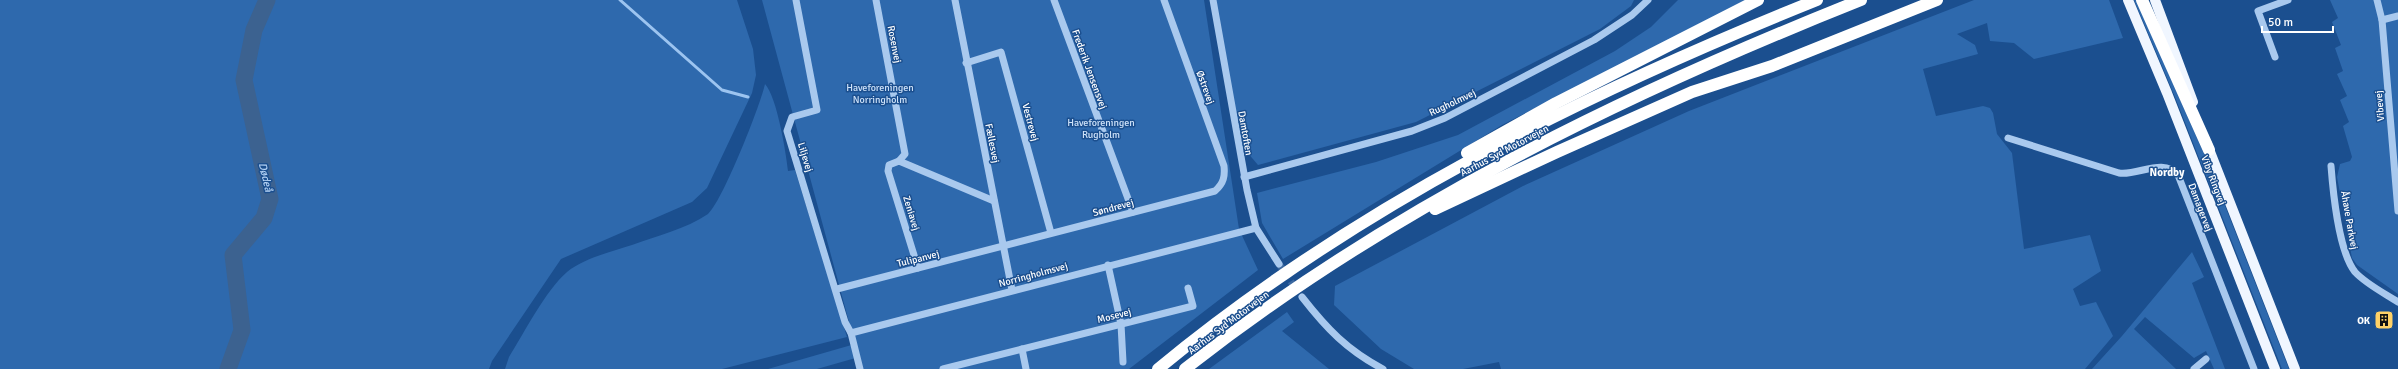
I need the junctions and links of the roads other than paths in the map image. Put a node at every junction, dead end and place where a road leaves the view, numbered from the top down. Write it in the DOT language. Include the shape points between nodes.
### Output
graph roads {
  1 [pos="796,0"];
  2 [pos="876,0"];
  3 [pos="955,0"];
  4 [pos="1054,0"];
  5 [pos="1164,0"];
  6 [pos="1213,0"];
  7 [pos="1648,0"];
  8 [pos="1758,0"];
  9 [pos="1768,0"];
  10 [pos="1817,0"];
  11 [pos="1861,0"];
  12 [pos="1937,0"];
  13 [pos="2128,0"];
  14 [pos="2142,0"];
  15 [pos="2156,0"];
  16 [pos="2288,0"];
  17 [pos="2377,0"];
  18 [pos="2398,16"];
  19 [pos="2382,20"];
  20 [pos="1703,28"];
  21 [pos="2275,57"];
  22 [pos="966,63"];
  23 [pos="2008,138"];
  24 [pos="2210,150"];
  25 [pos="899,161"];
  26 [pos="2331,166"];
  27 [pos="1244,177"];
  28 [pos="1223,181"];
  29 [pos="994,202"];
  30 [pos="2398,211"];
  31 [pos="1133,212"];
  32 [pos="1256,228"];
  33 [pos="1051,233"];
  34 [pos="1338,238"];
  35 [pos="1004,246"];
  36 [pos="1348,253"];
  37 [pos="1279,264"];
  38 [pos="1108,265"];
  39 [pos="918,268"];
  40 [pos="1188,288"];
  41 [pos="837,289"];
  42 [pos="1012,290"];
  43 [pos="1302,297"];
  44 [pos="2398,302"];
  45 [pos="1121,324"];
  46 [pos="851,333"];
  47 [pos="1022,349"];
  48 [pos="2206,358"];
  49 [pos="1123,362"];
  50 [pos="860,369"];
  51 [pos="943,369"];
  52 [pos="1026,369"];
  53 [pos="1158,369"];
  54 [pos="1185,369"];
  55 [pos="1383,369"];
  56 [pos="2194,369"];
  57 [pos="2254,369"];
  58 [pos="2275,369"];
  59 [pos="2295,369"];
  1 -- 41 [label="street, Liljevej" via="817,110 792,118 787,131"];
  2 -- 25 [label="street, Rosenvej" via="905,154"];
  3 -- 22 [label="street, Fællesvej"];
  4 -- 31 [label="street, Frederik Jensensvej"];
  5 -- 28 [label="street, Østrevej" via="1224,166"];
  6 -- 27 [label="street, Damtoften"];
  7 -- 27 [label="street, Rugholmvej" via="1632,15 1594,40 1445,118 1412,131"];
  8 -- 20 [label="highway"];
  9 -- 20 [label="highway"];
  10 -- 34 [label="highway, Aarhus Syd Motorvejen" via="1694,52 1553,117 1474,158"];
  11 -- 36 [label="highway, Aarhus Syd Motorvejen" via="1703,67 1564,132 1419,210"];
  12 -- 36 [label="highway" via="1772,66 1692,92 1487,184"];
  13 -- 58 [label="main road, Viby Ringvej"];
  14 -- 24 [label="highway"];
  15 -- 24 [label="main road, Viby Ringvej"];
  16 -- 21 [label="street" via="2258,11"];
  17 -- 19 [label="street, Vibevej"];
  18 -- 19 [label="street"];
  19 -- 30 [label="street, Vibevej"];
  20 -- 34 [label="highway" via="1598,81 1483,144 1396,197"];
  22 -- 29 [label="street, Fællesvej"];
  22 -- 33 [label="street, Vestrevej" via="1001,52"];
  23 -- 57 [label="street, Damagervej" via="2119,173 2130,174 2164,166 2174,170 2178,174"];
  24 -- 59 [label="main road, Viby Ringvej"];
  25 -- 29 [label="street"];
  25 -- 39 [label="street, Zeniavej" via="889,165 888,171"];
  26 -- 44 [label="street, Åhave Parkvej" via="2343,244 2350,264 2368,282"];
  27 -- 32 [label="street, Damtoften"];
  28 -- 31 [label="street, Søndrevej" via="1215,190"];
  29 -- 35 [label="street, Fællesvej"];
  31 -- 33 [label="street, Søndrevej"];
  32 -- 37 [label="street, Damtoften"];
  32 -- 38 [label="street, Norringholmsvej"];
  33 -- 35 [label="street, Søndrevej"];
  34 -- 53 [label="highway, Aarhus Syd Motorvejen" via="1235,308"];
  35 -- 39 [label="street, Tulipanvej"];
  35 -- 42 [label="street, Fællesvej"];
  36 -- 54 [label="highway, Aarhus Syd Motorvejen" via="1285,295"];
  38 -- 42 [label="street, Norringholmsvej"];
  38 -- 45 [label="street"];
  39 -- 41 [label="street, Tulipanvej"];
  40 -- 45 [label="street, Mosevej" via="1193,306"];
  41 -- 46 [label="street, Liljevej"];
  42 -- 46 [label="street, Norringholmsvej"];
  43 -- 55 [label="street" via="1337,339 1364,359"];
  45 -- 47 [label="street, Mosevej"];
  45 -- 49 [label="street"];
  46 -- 50 [label="street"];
  47 -- 51 [label="street, Mosevej"];
  47 -- 52 [label="street"];
  48 -- 56 [label="street"];
}
